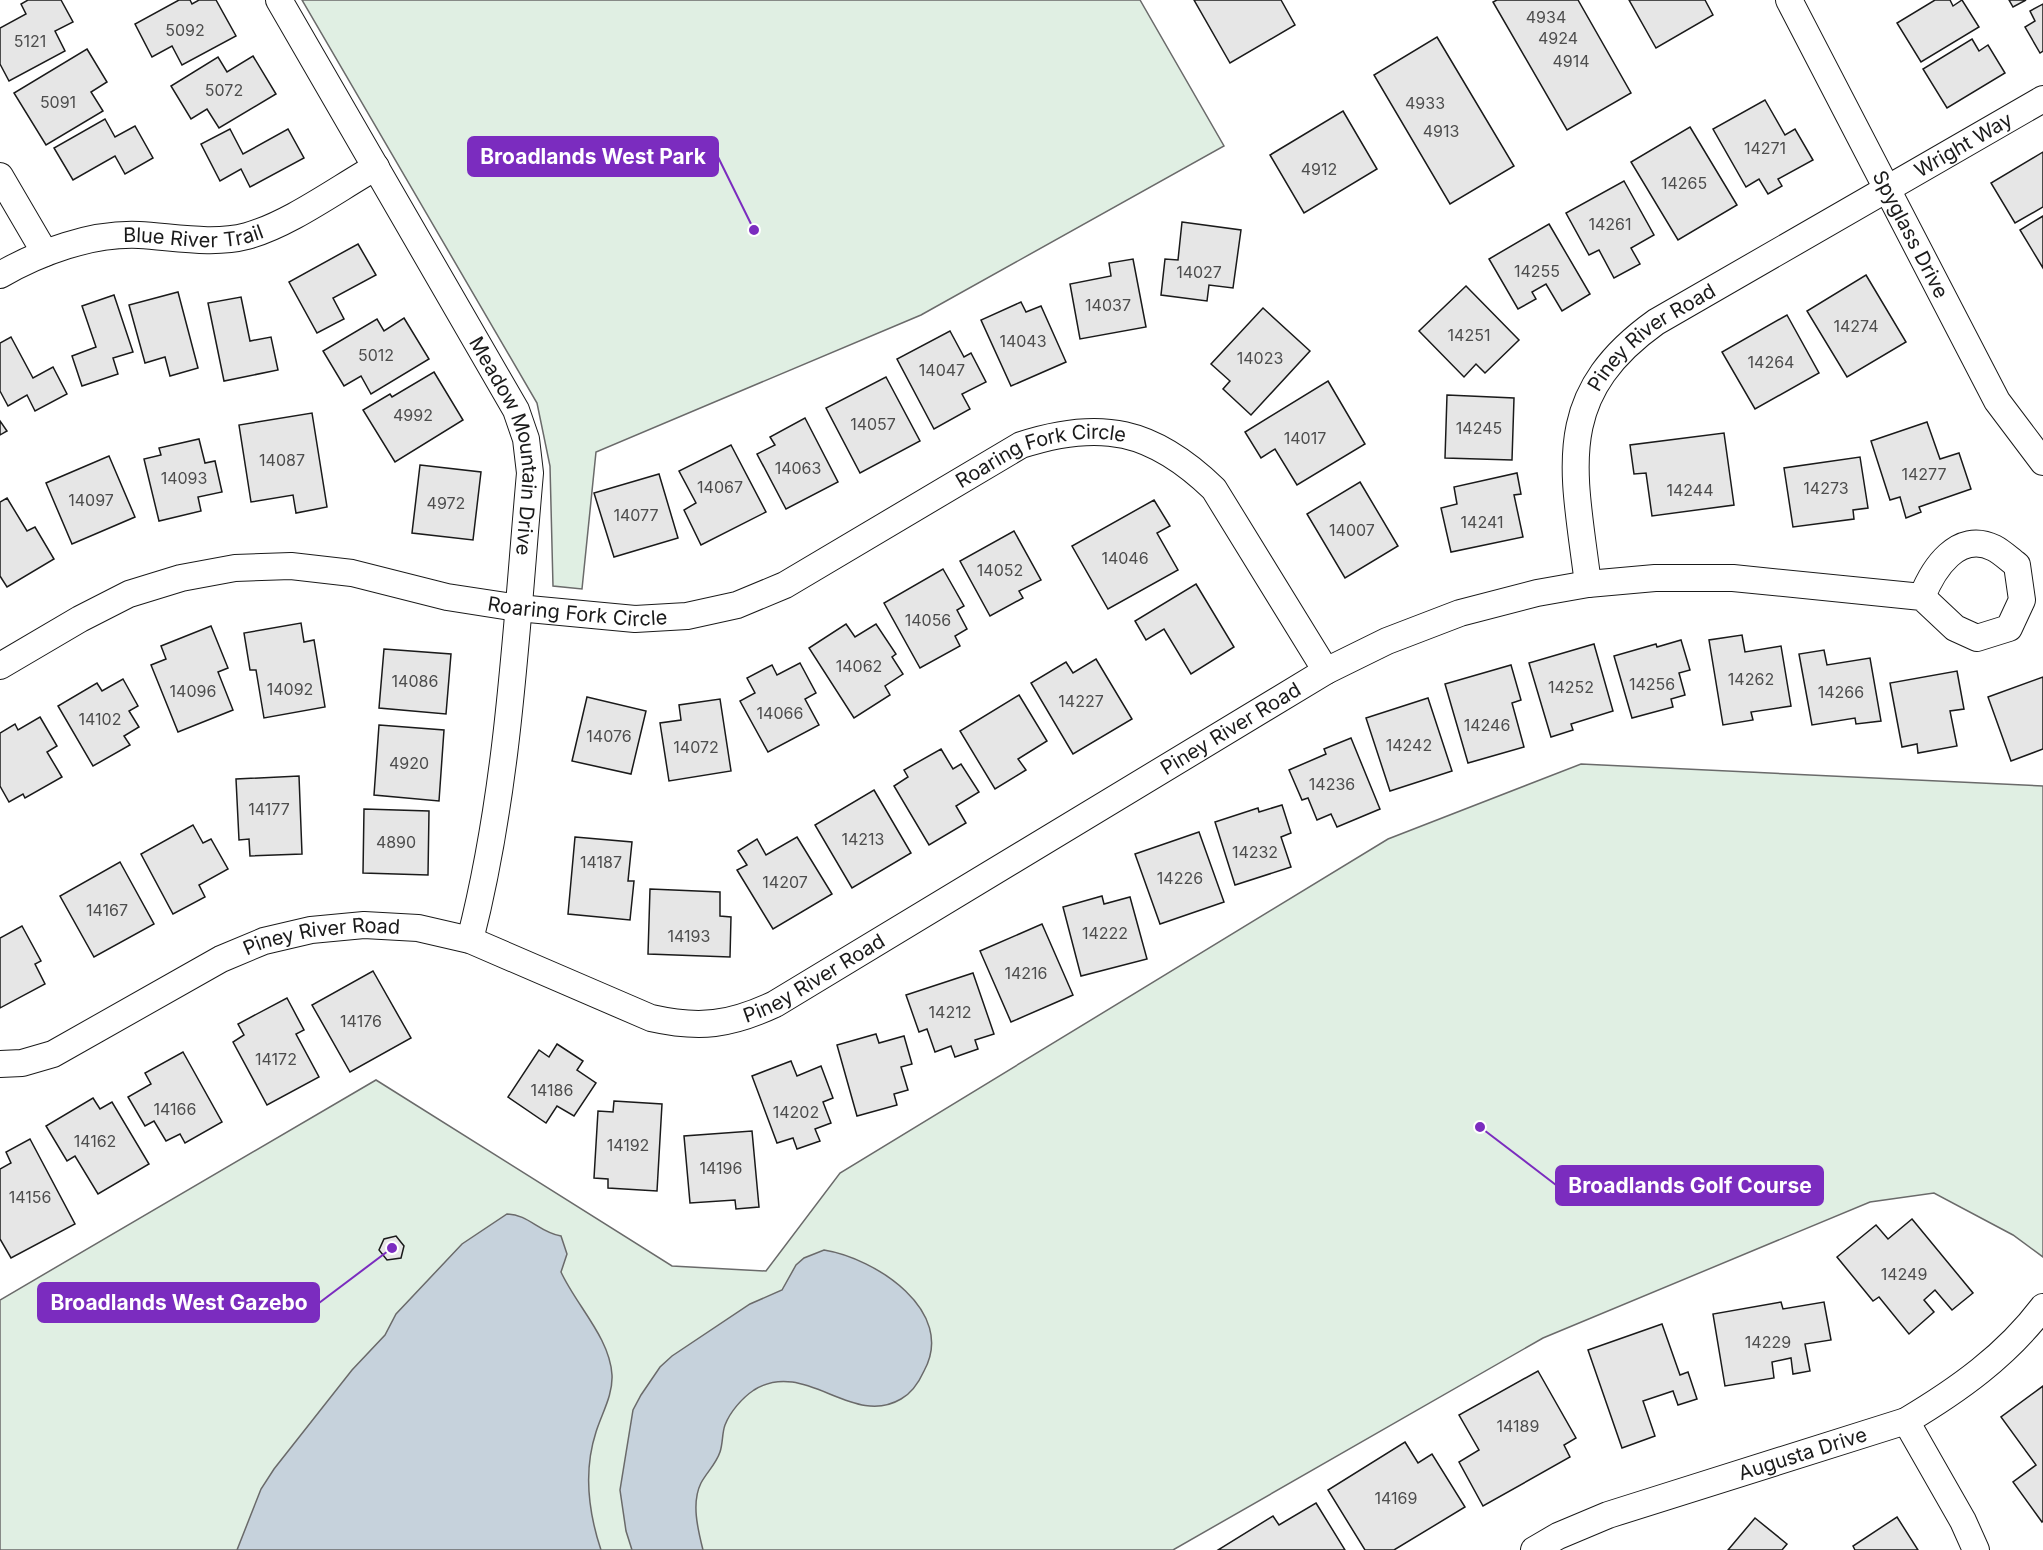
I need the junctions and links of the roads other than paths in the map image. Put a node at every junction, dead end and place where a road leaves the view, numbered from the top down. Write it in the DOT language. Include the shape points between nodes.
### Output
graph roads {
  1 [pos="279,0"];
  2 [pos="1789,0"];
  3 [pos="2043,99"];
  4 [pos="376,166"];
  5 [pos="0,176"];
  6 [pos="1885,189"];
  7 [pos="45,253"];
  8 [pos="0,275"];
  9 [pos="2043,462"];
  10 [pos="1588,584"];
  11 [pos="1922,597"];
  12 [pos="518,609"];
  13 [pos="0,666"];
  14 [pos="1326,671"];
  15 [pos="470,940"];
  16 [pos="0,1064"];
  17 [pos="2043,1307"];
  18 [pos="1906,1421"];
  19 [pos="1534,1550"];
  20 [pos="1976,1550"];
  1 -- 4 [label="street, Meadow Mountain Drive"];
  2 -- 6 [label="street, Spyglass Drive"];
  3 -- 6 [label="street, Wright Way"];
  4 -- 7 [label="street, Blue River Trail" via="277,224 247,236 218,240 135,235 89,241"];
  4 -- 12 [label="street, Meadow Mountain Drive" via="516,410 526,439 530,472"];
  5 -- 7 [label="street"];
  6 -- 9 [label="street, Spyglass Drive" via="1997,401"];
  6 -- 10 [label="street, Piney River Road" via="1656,322 1628,342 1605,367 1587,399 1576,432 1574,469"];
  7 -- 8 [label="street, Blue River Trail"];
  10 -- 11 [label="street, Piney River Road" via="1655,578 1733,578"];
  10 -- 14 [label="street, Piney River Road" via="1460,613 1387,641"];
  12 -- 13 [label="street, Roaring Fork Circle" via="447,597 352,573 291,566 236,568 181,578 129,594"];
  12 -- 14 [label="street, Roaring Fork Circle" via="635,619 687,616 737,605 810,572 1021,445 1057,434 1138,428 1190,465 1214,489"];
  12 -- 15 [label="street, Meadow Mountain Drive" via="497,815"];
  14 -- 15 [label="street, Piney River Road" via="775,1004 747,1017 713,1025 679,1025 651,1018"];
  15 -- 16 [label="street, Piney River Road" via="418,928 364,925 311,930 264,941 220,959 53,1054 22,1063"];
  17 -- 18 [label="street, Augusta Drive" via="1994,1361 1950,1395"];
  18 -- 19 [label="street, Augusta Drive" via="1608,1515"];
  18 -- 20 [label="street" via="1964,1521"];
}
